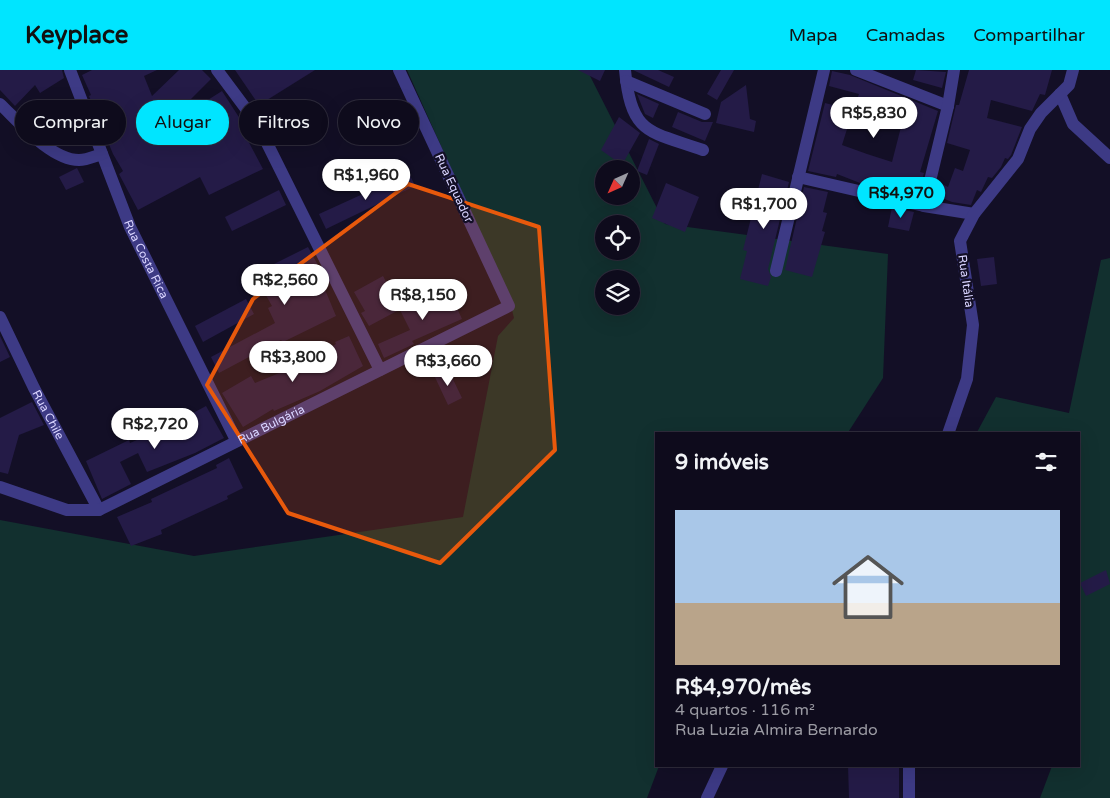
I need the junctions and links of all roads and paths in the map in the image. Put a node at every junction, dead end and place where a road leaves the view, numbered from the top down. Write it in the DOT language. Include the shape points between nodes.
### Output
graph roads {
  1 [pos="70,70"];
  2 [pos="217,70"];
  3 [pos="399,70"];
  4 [pos="824,70"];
  5 [pos="856,70"];
  6 [pos="954,70"];
  7 [pos="1073,70"];
  8 [pos="626,76"];
  9 [pos="1060,94"];
  10 [pos="0,104"];
  11 [pos="948,106"];
  12 [pos="704,114"];
  13 [pos="703,150"];
  14 [pos="102,154"];
  15 [pos="1110,158"];
  16 [pos="798,177"];
  17 [pos="924,206"];
  18 [pos="974,214"];
  19 [pos="776,271"];
  20 [pos="508,306"];
  21 [pos="0,317"];
  22 [pos="380,370"];
  23 [pos="949,432"];
  24 [pos="236,440"];
  25 [pos="0,487"];
  26 [pos="99,510"];
  27 [pos="722,767"];
  28 [pos="909,767"];
  29 [pos="707,798"];
  30 [pos="909,798"];
  1 -- 14 [label="street, Rua Costa Rica"];
  2 -- 22 [label="street" via="258,125"];
  3 -- 20 [label="street, Rua Equador"];
  4 -- 16 [label="street"];
  5 -- 11 [label="street"];
  6 -- 11 [label="street"];
  7 -- 9 [label="street, Rua Itália" via="1069,85"];
  8 -- 12 [label="street"];
  8 -- 13 [label="street" via="633,111 643,127"];
  9 -- 15 [label="street" via="1073,124"];
  9 -- 18 [label="street, Rua Itália" via="1041,113 1018,159"];
  10 -- 14 [label="street" via="44,145 65,157 80,160"];
  11 -- 17 [label="street"];
  14 -- 24 [label="street, Rua Costa Rica" via="130,227"];
  16 -- 17 [label="street"];
  16 -- 19 [label="street"];
  17 -- 18 [label="street"];
  18 -- 23 [label="street, Rua Itália" via="960,241 973,326 967,379"];
  20 -- 22 [label="street, Rua Bulgária"];
  21 -- 26 [label="street, Rua Chile"];
  22 -- 24 [label="street, Rua Bulgária"];
  24 -- 26 [label="street, Rua Bulgária"];
  25 -- 26 [label="street, Rua Bulgária" via="67,510"];
  27 -- 29 [label="street"];
  28 -- 30 [label="street"];
}
